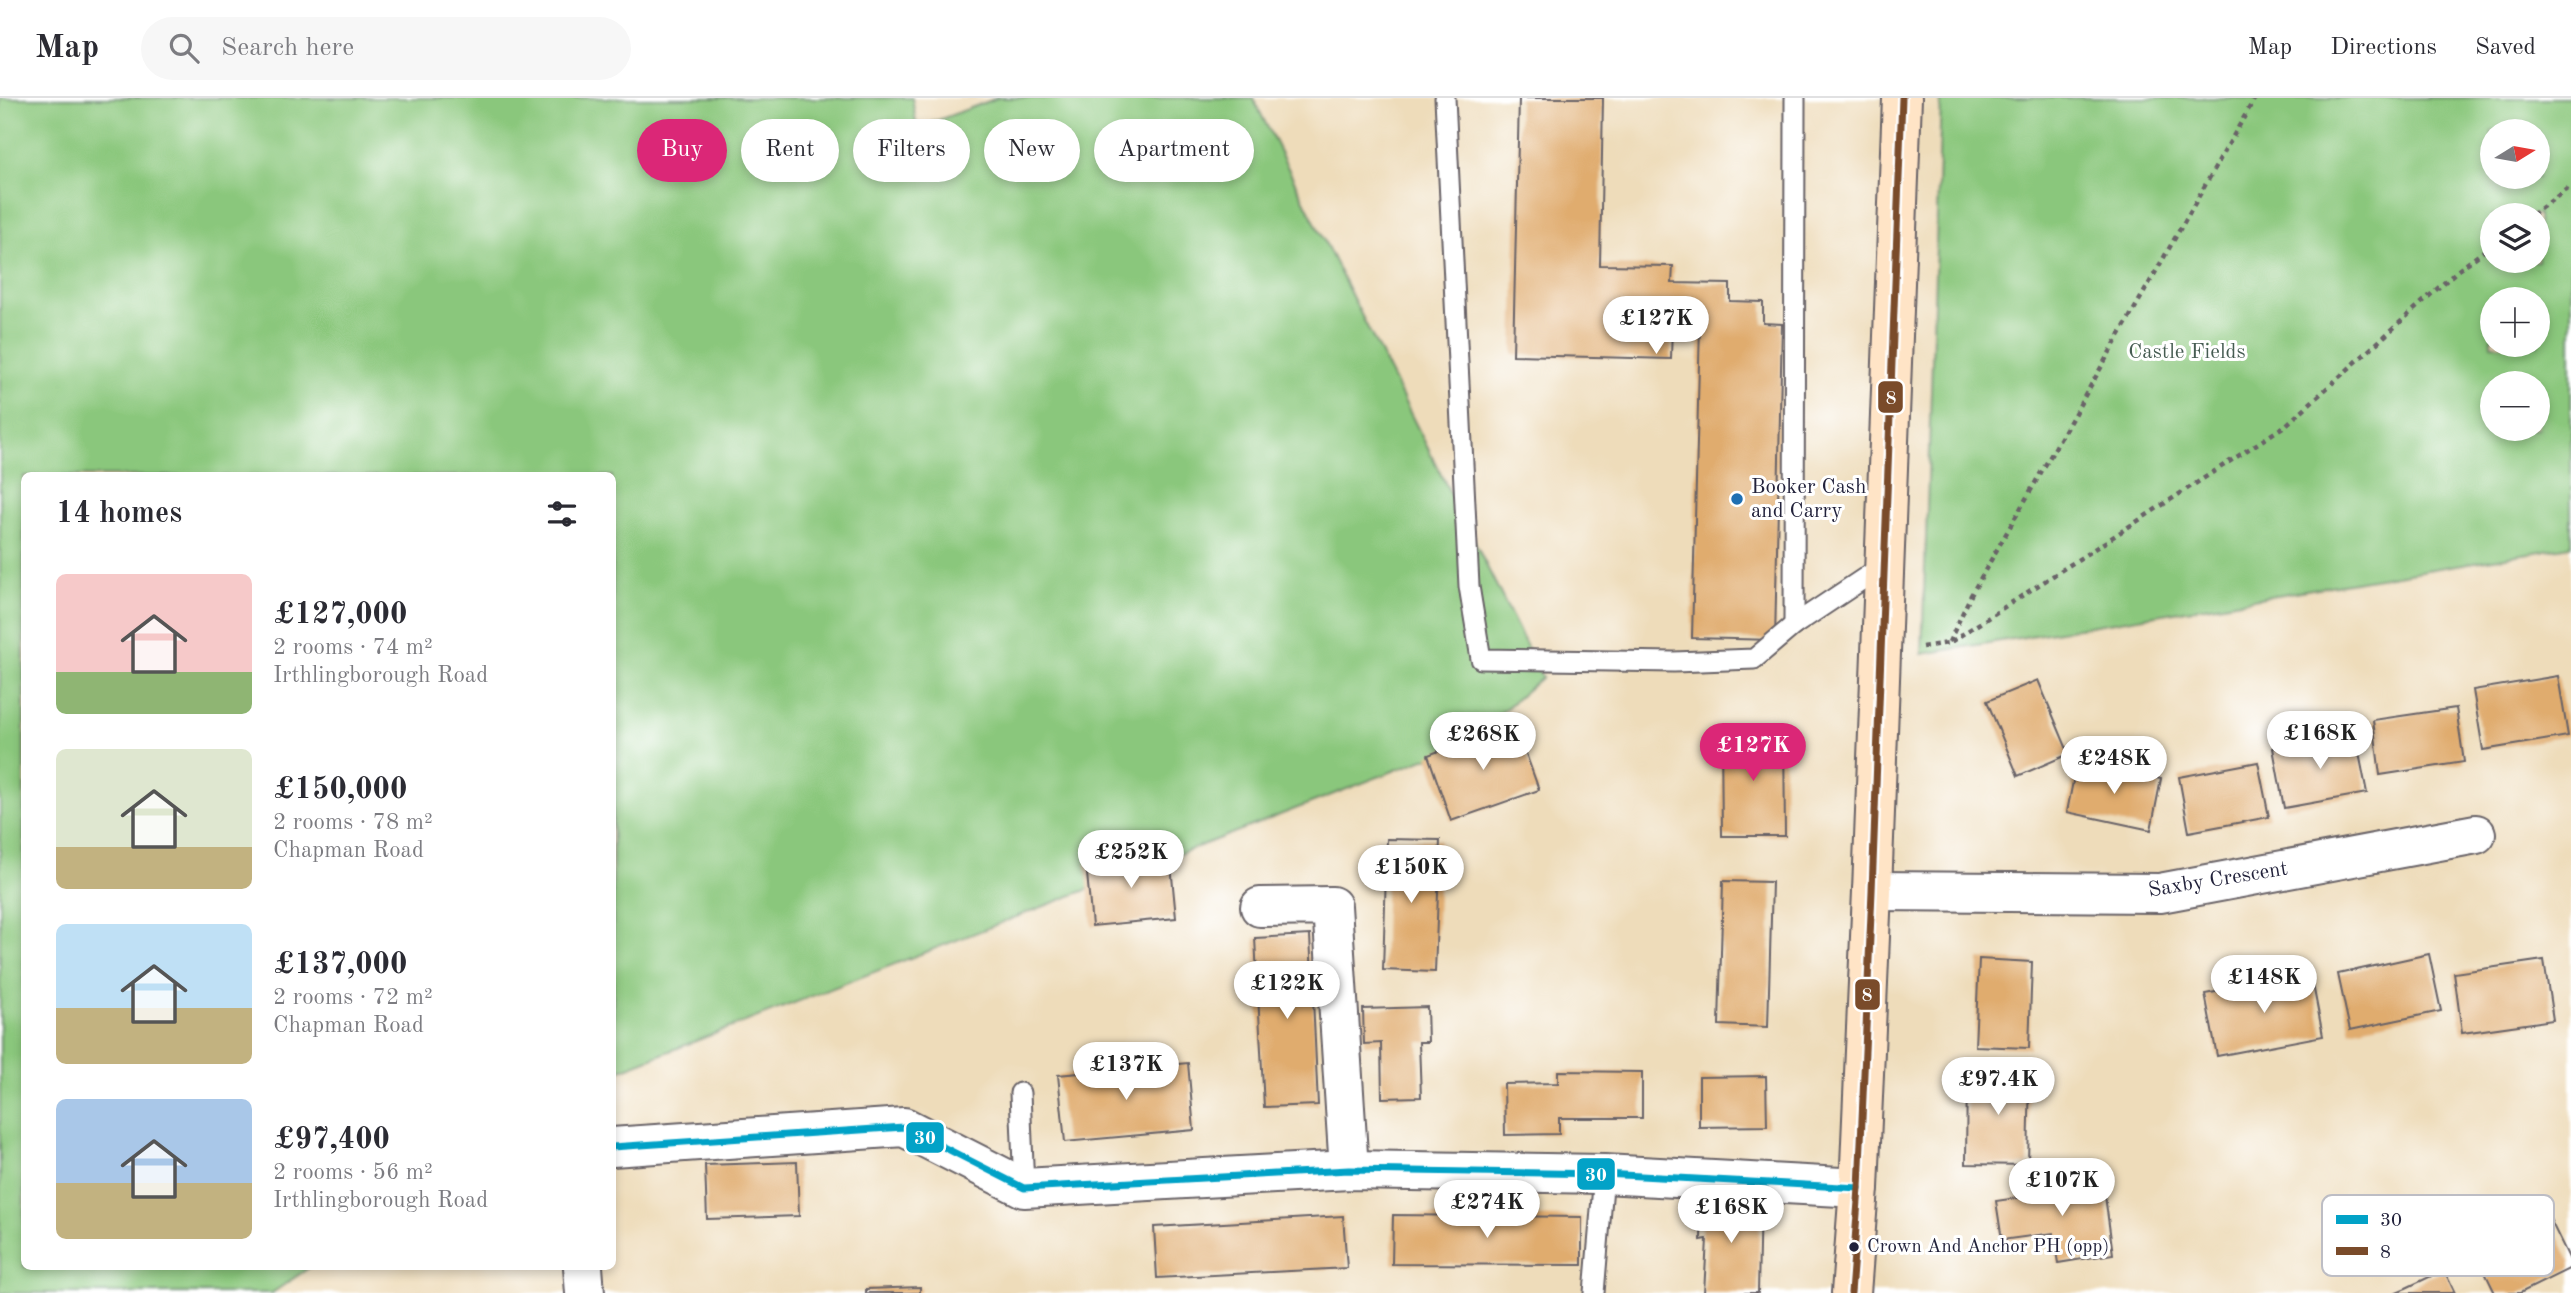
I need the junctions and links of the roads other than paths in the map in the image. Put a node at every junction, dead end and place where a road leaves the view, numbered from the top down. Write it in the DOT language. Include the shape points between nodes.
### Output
graph roads {
  1 [pos="1445,98"];
  2 [pos="1795,98"];
  3 [pos="1902,98"];
  4 [pos="1885,564"];
  5 [pos="1794,625"];
  6 [pos="2476,834"];
  7 [pos="1872,891"];
  8 [pos="1260,907"];
  9 [pos="1020,1093"];
  10 [pos="616,1147"];
  11 [pos="1349,1170"];
  12 [pos="1604,1174"];
  13 [pos="1024,1188"];
  14 [pos="1859,1188"];
  15 [pos="583,1270"];
  16 [pos="584,1293"];
  17 [pos="1594,1293"];
  18 [pos="1852,1293"];
  1 -- 5 [label="lane" via="1469,586 1482,659 1754,659"];
  2 -- 5 [label="lane"];
  3 -- 4 [label="main road"];
  4 -- 5 [label="lane"];
  4 -- 7 [label="main road"];
  6 -- 7 [label="street, Saxby Crescent" via="2160,893"];
  7 -- 14 [label="main road"];
  8 -- 11 [label="street" via="1332,906"];
  9 -- 13 [label="lane"];
  10 -- 13 [label="street" via="904,1127"];
  11 -- 12 [label="street"];
  11 -- 13 [label="street"];
  12 -- 14 [label="street"];
  12 -- 17 [label="lane"];
  14 -- 18 [label="main road"];
  15 -- 16 [label="street"];
}
